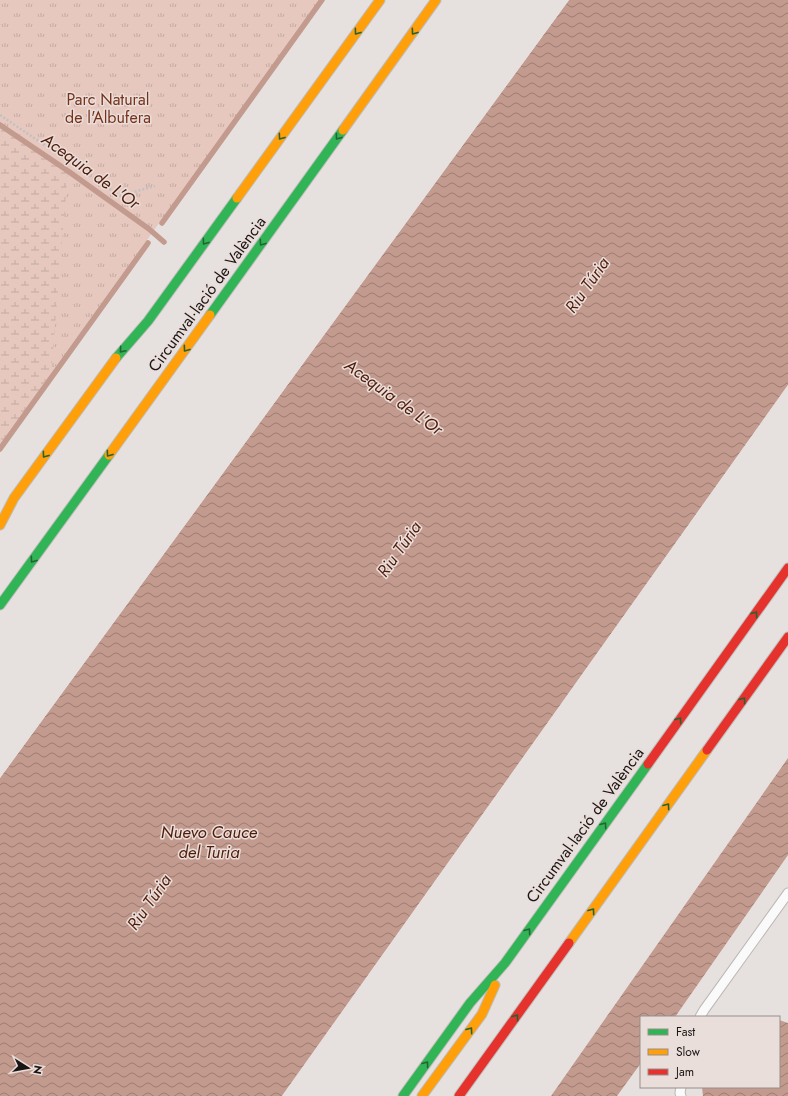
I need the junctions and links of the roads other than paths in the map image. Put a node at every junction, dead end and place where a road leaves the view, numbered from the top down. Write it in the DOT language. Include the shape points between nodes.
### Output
graph roads {
  1 [pos="380,0"];
  2 [pos="436,0"];
  3 [pos="14,498"];
  4 [pos="0,512"];
  5 [pos="0,525"];
  6 [pos="788,568"];
  7 [pos="0,605"];
  8 [pos="788,637"];
  9 [pos="788,893"];
  10 [pos="505,963"];
  11 [pos="701,1016"];
  12 [pos="403,1096"];
  13 [pos="422,1096"];
  14 [pos="459,1096"];
  1 -- 3 [label="highway, Circumval·lació de València, one-way" via="148,321 118,356"];
  2 -- 7 [label="highway, Circumval·lació de València, one-way"];
  3 -- 4 [label="highway"];
  3 -- 5 [label="highway, Circumval·lació de València"];
  10 -- 6 [label="highway, Circumval·lació de València, one-way"];
  14 -- 8 [label="highway, one-way"];
  9 -- 11 [label="lane"];
  12 -- 10 [label="highway, Circumval·lació de València, one-way" via="470,1003"];
  13 -- 10 [label="highway, one-way" via="482,1014"];
}
